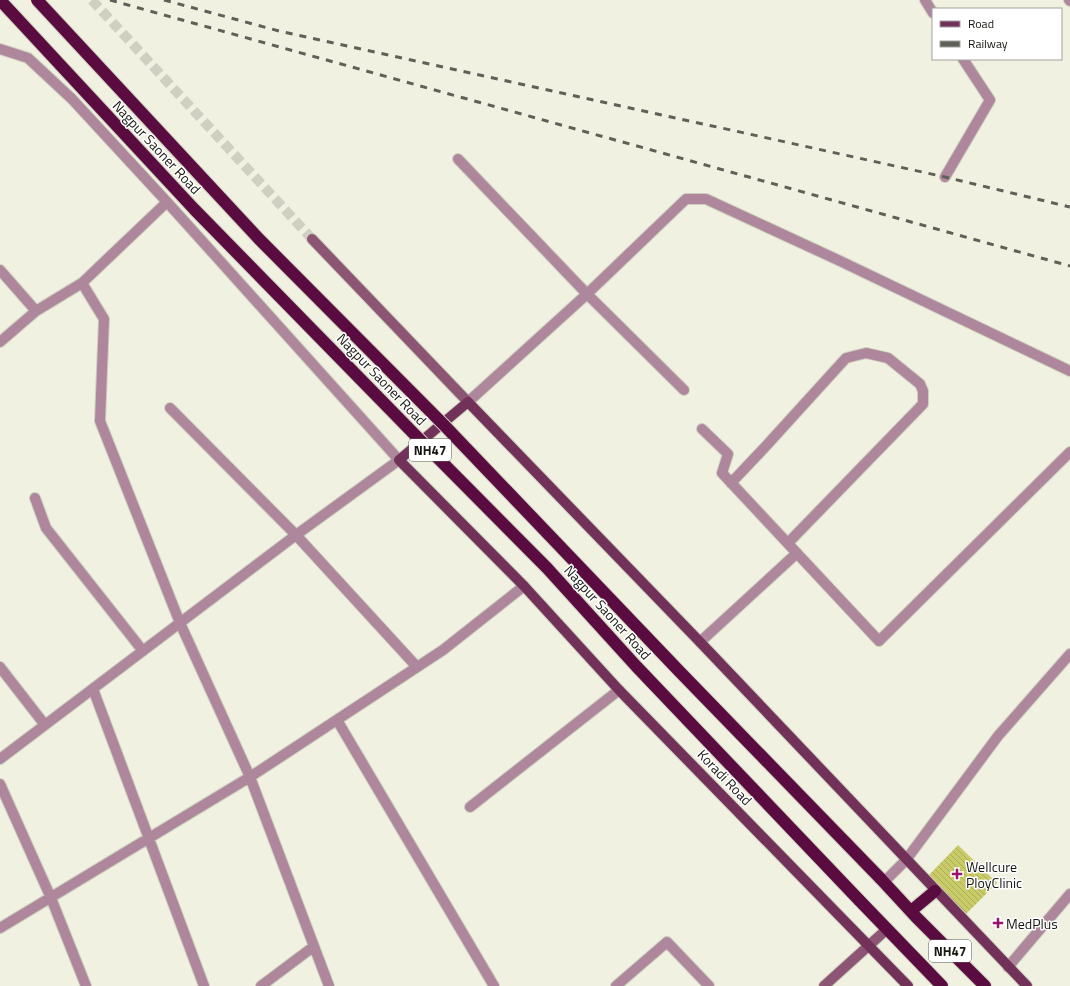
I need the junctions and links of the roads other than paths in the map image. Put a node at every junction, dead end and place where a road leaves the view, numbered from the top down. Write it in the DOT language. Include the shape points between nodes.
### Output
graph roads {
  1 [pos="0,0"];
  2 [pos="37,0"];
  3 [pos="925,0"];
  4 [pos="932,11"];
  5 [pos="0,49"];
  6 [pos="964,60"];
  7 [pos="458,159"];
  8 [pos="945,177"];
  9 [pos="167,202"];
  10 [pos="312,239"];
  11 [pos="0,270"];
  12 [pos="82,283"];
  13 [pos="586,294"];
  14 [pos="36,310"];
  15 [pos="0,342"];
  16 [pos="1070,371"];
  17 [pos="684,390"];
  18 [pos="468,402"];
  19 [pos="170,408"];
  20 [pos="702,428"];
  21 [pos="1070,452"];
  22 [pos="399,460"];
  23 [pos="731,483"];
  24 [pos="35,498"];
  25 [pos="296,535"];
  26 [pos="788,543"];
  27 [pos="797,553"];
  28 [pos="524,586"];
  29 [pos="180,623"];
  30 [pos="700,642"];
  31 [pos="143,651"];
  32 [pos="1070,654"];
  33 [pos="417,667"];
  34 [pos="0,668"];
  35 [pos="92,689"];
  36 [pos="619,690"];
  37 [pos="337,720"];
  38 [pos="45,725"];
  39 [pos="0,759"];
  40 [pos="250,778"];
  41 [pos="0,784"];
  42 [pos="470,807"];
  43 [pos="149,839"];
  44 [pos="906,860"];
  45 [pos="882,880"];
  46 [pos="935,891"];
  47 [pos="1070,894"];
  48 [pos="52,898"];
  49 [pos="913,914"];
  50 [pos="0,928"];
  51 [pos="886,930"];
  52 [pos="868,946"];
  53 [pos="313,947"];
  54 [pos="1008,967"];
  55 [pos="86,986"];
  56 [pos="204,986"];
  57 [pos="261,986"];
  58 [pos="329,986"];
  59 [pos="494,986"];
  60 [pos="616,986"];
  61 [pos="709,986"];
  62 [pos="824,986"];
  63 [pos="908,986"];
  64 [pos="942,986"];
  65 [pos="985,986"];
  66 [pos="1027,986"];
  1 -- 51 [label="highway, Nagpur Saoner Road / NH47, bridge" via="194,209 547,568 636,666"];
  2 -- 45 [label="highway, Nagpur Saoner Road / NH47, bridge" via="259,239 443,424"];
  3 -- 4 [label="street"];
  5 -- 9 [label="street" via="28,58 72,99"];
  6 -- 8 [label="street" via="990,100"];
  7 -- 13 [label="street"];
  9 -- 12 [label="street"];
  9 -- 22 [label="street"];
  10 -- 18 [label="street"];
  11 -- 14 [label="street"];
  12 -- 14 [label="street"];
  12 -- 29 [label="street" via="104,319 100,421"];
  13 -- 16 [label="street" via="686,199 706,199"];
  13 -- 17 [label="street"];
  13 -- 18 [label="street"];
  14 -- 15 [label="street"];
  18 -- 22 [label="main road"];
  18 -- 30 [label="main road"];
  19 -- 25 [label="street"];
  20 -- 23 [label="street" via="728,454 722,473"];
  21 -- 27 [label="street" via="879,641"];
  22 -- 25 [label="street"];
  22 -- 28 [label="main road, Koradi Road"];
  23 -- 26 [label="street"];
  23 -- 26 [label="street" via="846,358 866,353 888,358 920,384 923,404"];
  24 -- 31 [label="street" via="46,528"];
  25 -- 29 [label="street"];
  25 -- 33 [label="street"];
  26 -- 27 [label="street"];
  27 -- 30 [label="street"];
  28 -- 33 [label="street" via="443,650"];
  28 -- 36 [label="main road, Koradi Road"];
  29 -- 31 [label="street"];
  29 -- 40 [label="street"];
  30 -- 44 [label="main road"];
  31 -- 35 [label="street"];
  32 -- 44 [label="street" via="998,736"];
  33 -- 37 [label="street"];
  34 -- 38 [label="street"];
  35 -- 38 [label="street"];
  35 -- 43 [label="street"];
  36 -- 42 [label="street"];
  36 -- 52 [label="main road, Koradi Road"];
  37 -- 40 [label="street"];
  37 -- 59 [label="street"];
  38 -- 39 [label="street"];
  40 -- 43 [label="street"];
  40 -- 53 [label="street"];
  41 -- 48 [label="street"];
  43 -- 48 [label="street"];
  43 -- 56 [label="street"];
  44 -- 45 [label="street"];
  44 -- 46 [label="main road"];
  45 -- 49 [label="highway, NH47"];
  46 -- 49 [label="highway"];
  46 -- 54 [label="main road"];
  47 -- 54 [label="street"];
  48 -- 50 [label="street"];
  48 -- 55 [label="street"];
  49 -- 65 [label="highway, NH47"];
  51 -- 52 [label="street"];
  51 -- 64 [label="highway, NH47"];
  52 -- 62 [label="street"];
  52 -- 63 [label="main road, Koradi Road"];
  53 -- 57 [label="street"];
  53 -- 58 [label="street"];
  54 -- 66 [label="main road"];
  60 -- 61 [label="street" via="667,942"];
}
